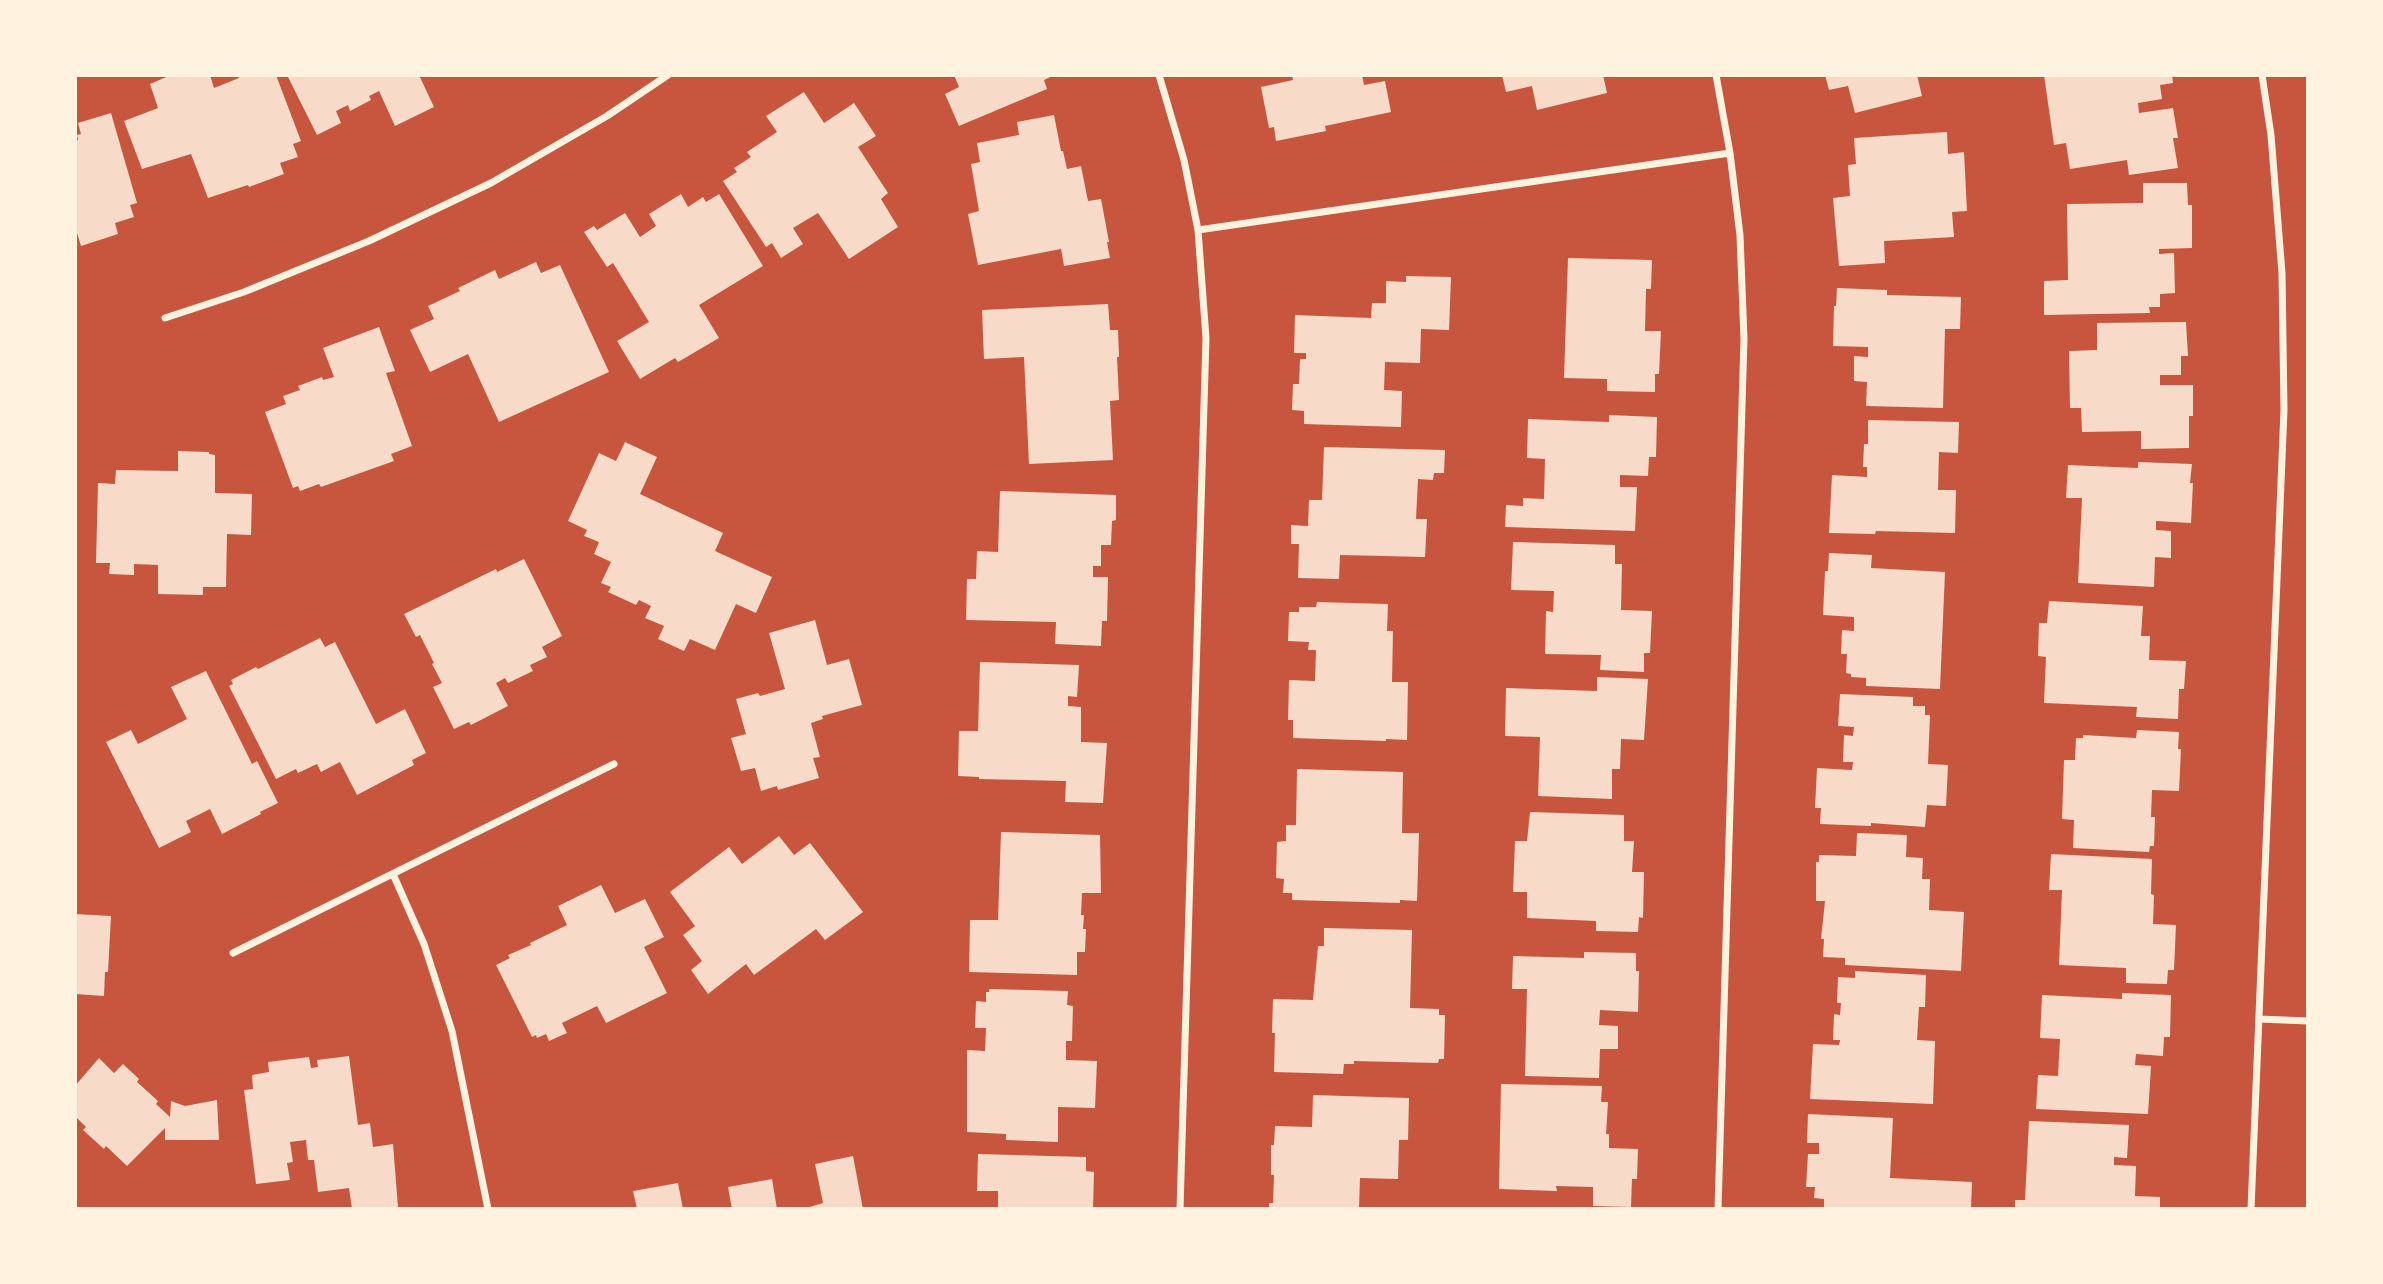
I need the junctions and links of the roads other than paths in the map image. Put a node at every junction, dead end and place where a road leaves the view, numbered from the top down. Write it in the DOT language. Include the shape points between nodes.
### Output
graph roads {
  1 [pos="668,75"];
  2 [pos="1159,75"];
  3 [pos="1716,75"];
  4 [pos="2262,75"];
  5 [pos="1730,153"];
  6 [pos="1198,230"];
  7 [pos="165,318"];
  8 [pos="614,764"];
  9 [pos="393,874"];
  10 [pos="233,953"];
  11 [pos="2259,1019"];
  12 [pos="2308,1021"];
  13 [pos="488,1209"];
  14 [pos="1180,1209"];
  15 [pos="1718,1209"];
  16 [pos="2251,1209"];
  1 -- 7 [label="street" via="607,116 479,189 369,241 244,292"];
  2 -- 6 [label="street" via="1184,160"];
  3 -- 5 [label="street"];
  4 -- 11 [label="street" via="2282,272 2284,410"];
  5 -- 6 [label="street"];
  5 -- 15 [label="street" via="1740,235 1744,339"];
  6 -- 14 [label="street" via="1206,338"];
  8 -- 9 [label="street"];
  9 -- 10 [label="street"];
  9 -- 13 [label="street" via="424,944 452,1031"];
  11 -- 12 [label="street"];
  11 -- 16 [label="street"];
}
